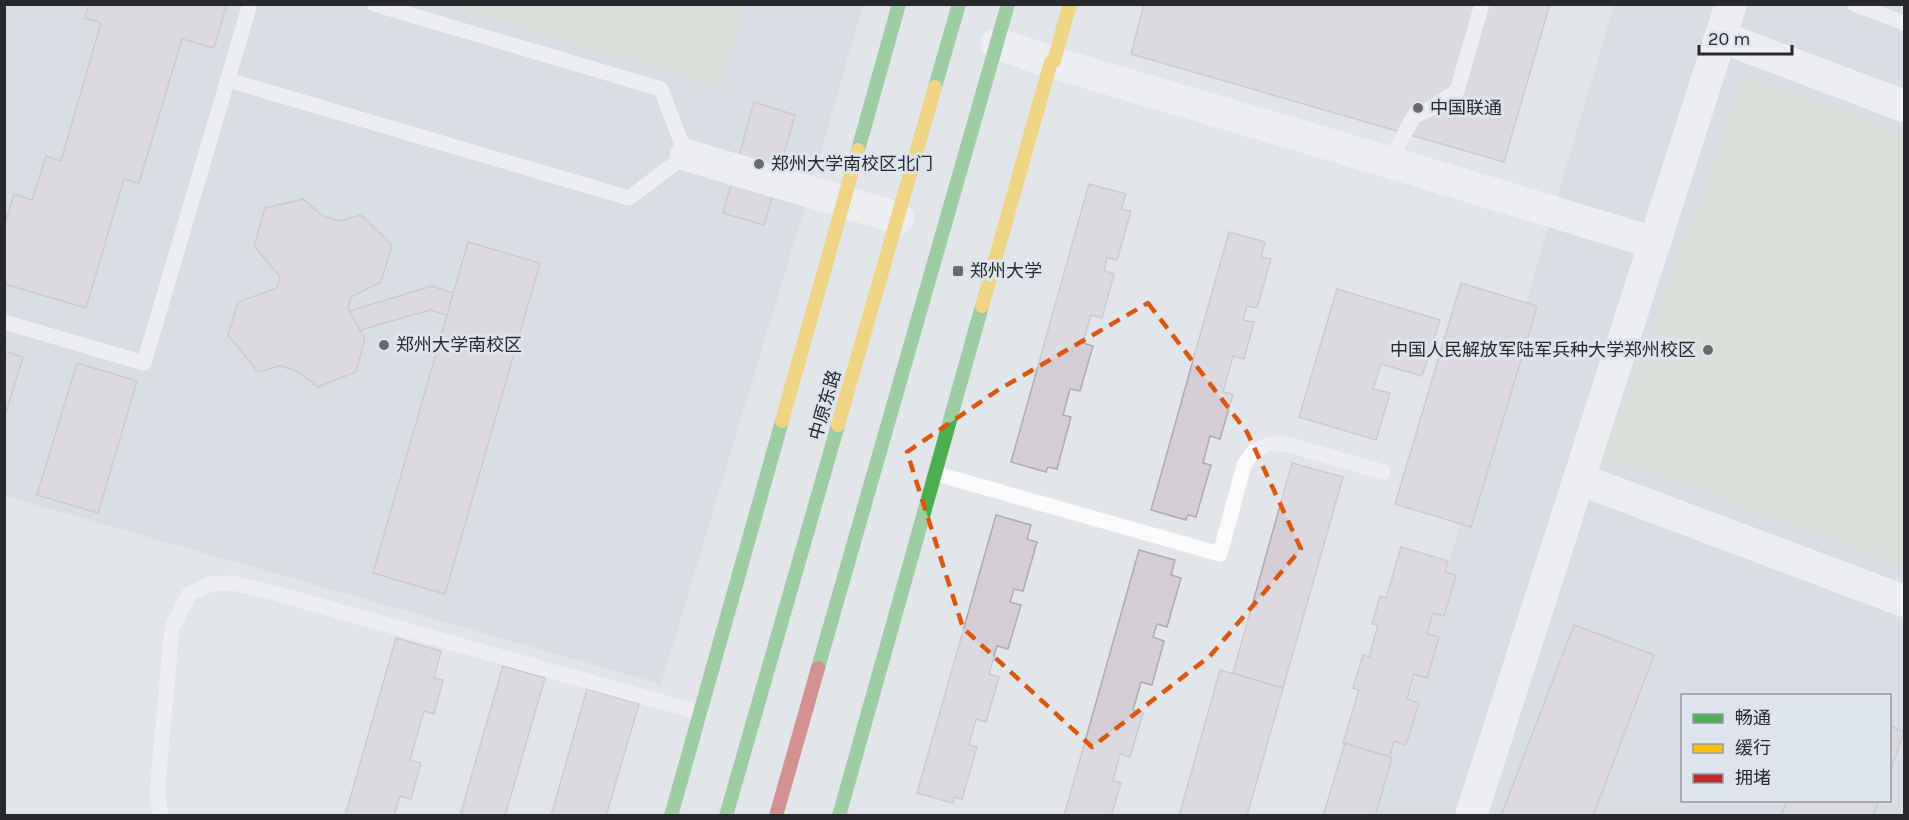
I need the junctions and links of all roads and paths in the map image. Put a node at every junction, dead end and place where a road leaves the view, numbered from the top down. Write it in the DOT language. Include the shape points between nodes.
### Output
graph roads {
  1 [pos="250,4"];
  2 [pos="374,4"];
  3 [pos="899,4"];
  4 [pos="958,4"];
  5 [pos="1008,4"];
  6 [pos="1070,4"];
  7 [pos="1482,4"];
  8 [pos="1731,4"];
  9 [pos="1854,4"];
  10 [pos="1905,23"];
  11 [pos="1720,37"];
  12 [pos="997,44"];
  13 [pos="1051,62"];
  14 [pos="228,80"];
  15 [pos="1905,106"];
  16 [pos="686,155"];
  17 [pos="1389,162"];
  18 [pos="843,202"];
  19 [pos="897,218"];
  20 [pos="1655,243"];
  21 [pos="4,321"];
  22 [pos="1383,472"];
  23 [pos="937,474"];
  24 [pos="1579,479"];
  25 [pos="1905,601"];
  26 [pos="701,713"];
  27 [pos="161,816"];
  28 [pos="671,816"];
  29 [pos="726,816"];
  30 [pos="776,816"];
  31 [pos="839,816"];
  32 [pos="1472,816"];
  1 -- 14 [label="lane"];
  2 -- 16 [label="lane" via="661,89"];
  3 -- 18 [label="street"];
  4 -- 19 [label="street, 中原东路"];
  5 -- 12 [label="street"];
  6 -- 13 [label="street"];
  7 -- 17 [label="lane" via="1457,92 1414,116"];
  8 -- 11 [label="street"];
  9 -- 10 [label="lane"];
  11 -- 15 [label="street"];
  11 -- 20 [label="street"];
  12 -- 13 [label="street"];
  12 -- 30 [label="street"];
  13 -- 17 [label="street"];
  13 -- 23 [label="street"];
  14 -- 16 [label="lane" via="629,198"];
  14 -- 21 [label="lane" via="144,363"];
  16 -- 18 [label="street"];
  17 -- 20 [label="street"];
  18 -- 19 [label="street"];
  18 -- 26 [label="street"];
  19 -- 29 [label="street, 中原东路"];
  20 -- 24 [label="street"];
  22 -- 23 [label="lane" via="1286,444 1269,444 1253,452 1245,465 1220,554"];
  23 -- 31 [label="street"];
  24 -- 25 [label="street"];
  24 -- 32 [label="street"];
  26 -- 27 [label="lane" via="267,591 233,583 210,584 189,594 172,628 157,793"];
  26 -- 28 [label="street"];
}
